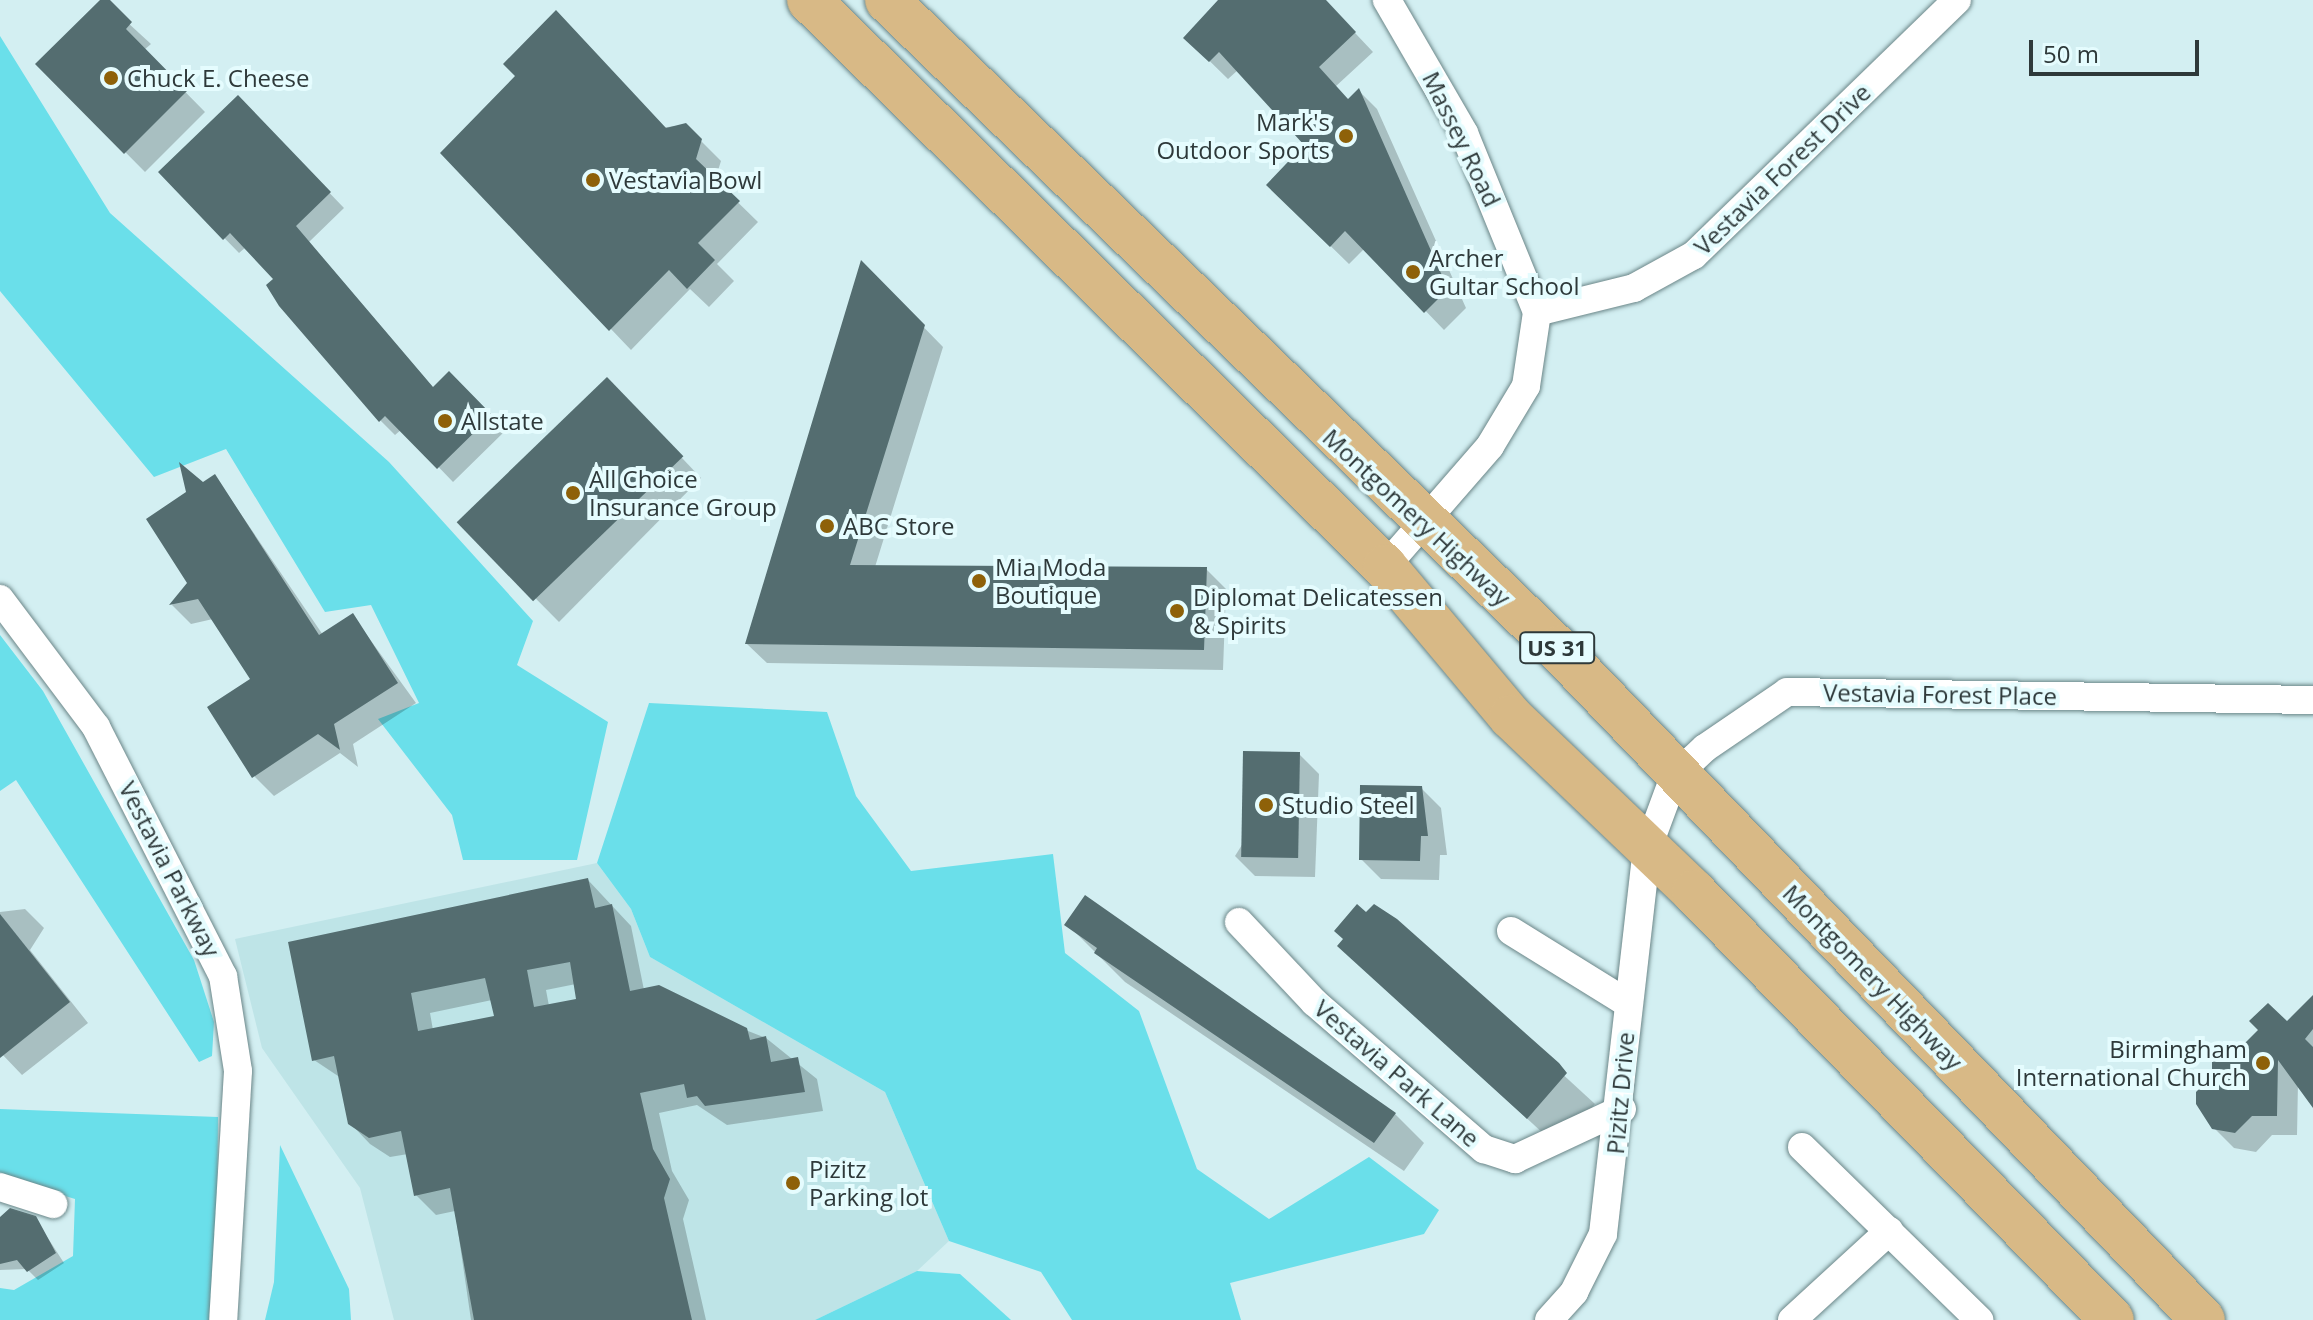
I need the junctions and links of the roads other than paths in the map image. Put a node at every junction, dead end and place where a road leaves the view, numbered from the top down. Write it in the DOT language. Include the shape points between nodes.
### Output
graph roads {
  1 [pos="809,0"];
  2 [pos="887,0"];
  3 [pos="1387,0"];
  4 [pos="1957,0"];
  5 [pos="1537,312"];
  6 [pos="1422,525"];
  7 [pos="1385,567"];
  8 [pos="0,599"];
  9 [pos="2313,700"];
  10 [pos="1674,777"];
  11 [pos="1647,850"];
  12 [pos="1239,922"];
  13 [pos="1511,931"];
  14 [pos="1627,1003"];
  15 [pos="1622,1109"];
  16 [pos="1802,1147"];
  17 [pos="0,1187"];
  18 [pos="53,1204"];
  19 [pos="1889,1231"];
  20 [pos="223,1320"];
  21 [pos="1549,1320"];
  22 [pos="1792,1320"];
  23 [pos="1979,1320"];
  24 [pos="2112,1320"];
  25 [pos="2203,1320"];
  1 -- 7 [label="main road"];
  2 -- 6 [label="main road, Montgomery Highway / US 31"];
  3 -- 5 [label="street, Massey Road" via="1464,133"];
  4 -- 5 [label="street, Vestavia Forest Drive" via="1694,255 1634,288"];
  5 -- 6 [label="street, Massey Road" via="1536,354 1526,386 1490,446"];
  6 -- 7 [label="street, Massey Road"];
  6 -- 10 [label="main road, Montgomery Highway / US 31" via="1557,648"];
  7 -- 11 [label="main road" via="1511,717"];
  8 -- 20 [label="street, Vestavia Parkway" via="96,727 223,976 238,1071"];
  9 -- 10 [label="street, Vestavia Forest Place" via="1787,692 1747,714"];
  10 -- 11 [label="street, Vestavia Forest Place"];
  10 -- 25 [label="main road, Montgomery Highway / US 31"];
  11 -- 14 [label="street, Pizitz Drive"];
  11 -- 24 [label="main road"];
  12 -- 15 [label="street, Vestavia Park Lane" via="1314,1002 1484,1149 1515,1159"];
  13 -- 14 [label="street"];
  14 -- 15 [label="street, Pizitz Drive"];
  15 -- 21 [label="street, Pizitz Drive" via="1603,1234 1574,1292"];
  16 -- 19 [label="street"];
  17 -- 18 [label="street"];
  19 -- 22 [label="street"];
  19 -- 23 [label="street"];
}
